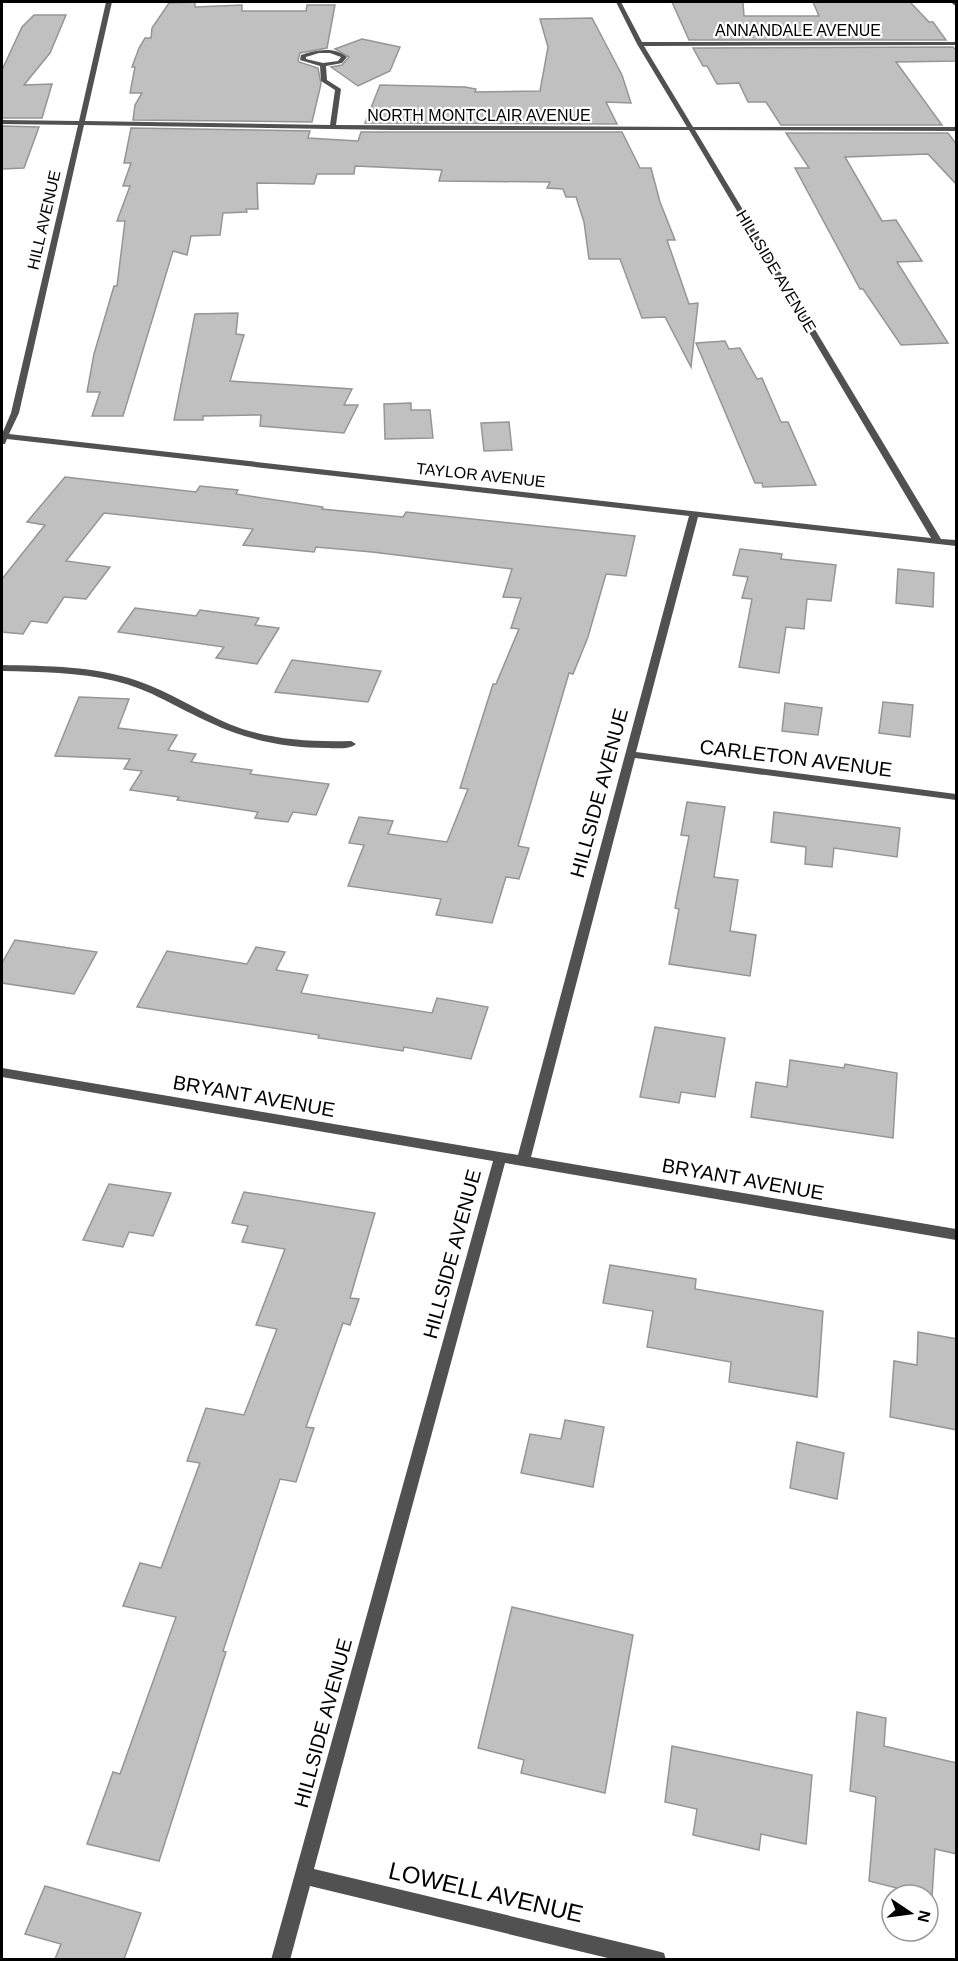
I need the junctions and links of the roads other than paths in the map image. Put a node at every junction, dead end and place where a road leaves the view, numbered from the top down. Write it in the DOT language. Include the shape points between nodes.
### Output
graph roads {
  1 [pos="109,2"];
  2 [pos="618,2"];
  3 [pos="640,44"];
  4 [pos="957,44"];
  5 [pos="323,65"];
  6 [pos="2,122"];
  7 [pos="80,123"];
  8 [pos="333,127"];
  9 [pos="691,129"];
  10 [pos="957,129"];
  11 [pos="2,438"];
  12 [pos="694,514"];
  13 [pos="937,540"];
  14 [pos="957,543"];
  15 [pos="2,668"];
  16 [pos="351,744"];
  17 [pos="630,754"];
  18 [pos="957,797"];
  19 [pos="2,1072"];
  20 [pos="500,1158"];
  21 [pos="523,1161"];
  22 [pos="957,1235"];
  23 [pos="303,1875"];
  24 [pos="280,1959"];
  25 [pos="657,1959"];
  1 -- 7 [label="street, HILL AVENUE"];
  2 -- 3 [label="street, HILLSIDE AVENUE"];
  3 -- 4 [label="street, ANNANDALE AVENUE"];
  3 -- 9 [label="street, HILLSIDE AVENUE"];
  5 -- 5 [label="street" via="340,62 344,57 327,51 303,56 303,60"];
  5 -- 8 [label="street" via="324,81 338,89"];
  6 -- 7 [label="street, NORTH MONTCLAIR AVENUE"];
  7 -- 8 [label="street, NORTH MONTCLAIR AVENUE"];
  7 -- 11 [label="street, HILL AVENUE" via="15,414"];
  8 -- 9 [label="street, NORTH MONTCLAIR AVENUE"];
  9 -- 10 [label="street, NORTH MONTCLAIR AVENUE"];
  9 -- 13 [label="street, HILLSIDE AVENUE"];
  11 -- 12 [label="street, TAYLOR AVENUE"];
  12 -- 13 [label="street, TAYLOR AVENUE"];
  12 -- 17 [label="street, HILLSIDE AVENUE"];
  13 -- 14 [label="street, TAYLOR AVENUE"];
  15 -- 16 [label="street" via="106,676 154,690 248,736 297,745"];
  17 -- 18 [label="street, CARLETON AVENUE"];
  17 -- 21 [label="street, HILLSIDE AVENUE"];
  19 -- 20 [label="street, BRYANT AVENUE"];
  20 -- 21 [label="street, HILLSIDE AVENUE"];
  20 -- 23 [label="street, HILLSIDE AVENUE"];
  21 -- 22 [label="street, BRYANT AVENUE"];
  23 -- 24 [label="street, HILLSIDE AVENUE"];
  23 -- 25 [label="street, LOWELL AVENUE"];
}
